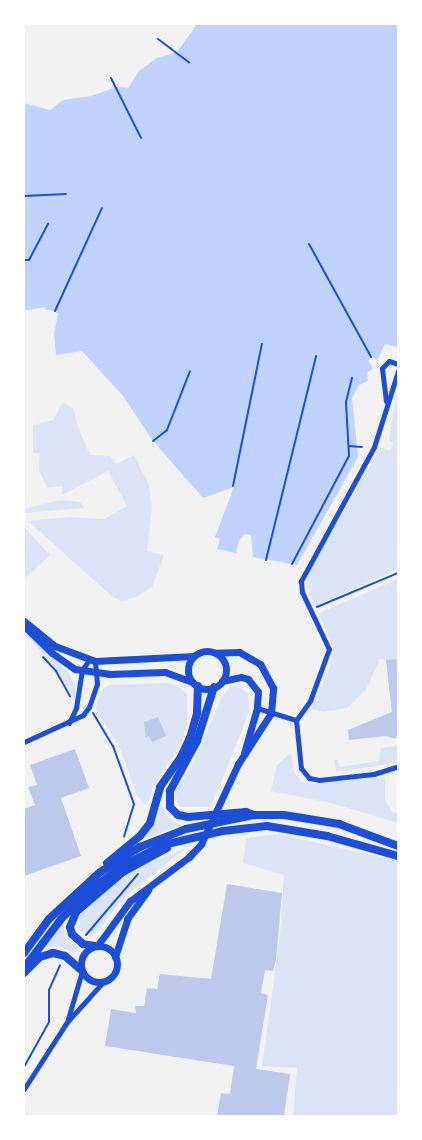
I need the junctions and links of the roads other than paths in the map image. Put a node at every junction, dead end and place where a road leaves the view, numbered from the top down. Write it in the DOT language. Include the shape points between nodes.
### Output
graph roads {
  1 [pos="398,364"];
  2 [pos="398,371"];
  3 [pos="387,404"];
  4 [pos="24,621"];
  5 [pos="24,626"];
  6 [pos="216,653"];
  7 [pos="194,656"];
  8 [pos="92,661"];
  9 [pos="82,670"];
  10 [pos="97,672"];
  11 [pos="222,681"];
  12 [pos="195,684"];
  13 [pos="214,687"];
  14 [pos="257,708"];
  15 [pos="271,713"];
  16 [pos="296,720"];
  17 [pos="68,723"];
  18 [pos="24,742"];
  19 [pos="242,758"];
  20 [pos="398,766"];
  21 [pos="228,817"];
  22 [pos="174,843"];
  23 [pos="398,846"];
  24 [pos="398,856"];
  25 [pos="99,872"];
  26 [pos="153,884"];
  27 [pos="96,946"];
  28 [pos="24,953"];
  29 [pos="115,956"];
  30 [pos="24,968"];
  31 [pos="82,970"];
  32 [pos="24,973"];
  33 [pos="104,981"];
  34 [pos="68,1022"];
  35 [pos="24,1089"];
  1 -- 3 [label="street" via="389,361 382,368"];
  2 -- 3 [label="street"];
  3 -- 16 [label="street" via="378,437 362,473 302,576 302,592 329,649 310,701"];
  4 -- 8 [label="main road" via="55,646"];
  5 -- 9 [label="main road" via="57,658"];
  6 -- 7 [label="main road" via="205,651"];
  6 -- 11 [label="main road" via="226,669"];
  6 -- 15 [label="main road" via="239,652 260,664 273,688"];
  7 -- 8 [label="main road"];
  7 -- 12 [label="main road" via="188,672"];
  8 -- 9 [label="street"];
  8 -- 10 [label="street"];
  9 -- 10 [label="main road"];
  9 -- 17 [label="street" via="76,708"];
  10 -- 12 [label="main road" via="165,672"];
  10 -- 17 [label="street" via="97,684 89,707"];
  11 -- 13 [label="main road"];
  11 -- 14 [label="main road" via="233,677 248,679 258,692"];
  12 -- 13 [label="main road"];
  12 -- 25 [label="main road" via="197,714 190,738 160,787 150,823"];
  13 -- 21 [label="main road" via="197,741 168,797 170,807 178,815"];
  14 -- 15 [label="street"];
  14 -- 19 [label="main road"];
  15 -- 16 [label="street"];
  15 -- 19 [label="main road"];
  16 -- 20 [label="street" via="301,768 309,778 319,780 374,774"];
  17 -- 18 [label="street"];
  19 -- 26 [label="main road" via="201,844"];
  21 -- 23 [label="main road" via="254,814 332,823"];
  21 -- 25 [label="main road" via="140,847"];
  22 -- 24 [label="main road" via="223,831 267,826 298,830"];
  22 -- 27 [label="main road" via="123,872 76,912 70,927 72,934 83,944"];
  22 -- 30 [label="main road" via="134,859 90,890 61,919"];
  25 -- 28 [label="main road" via="49,919"];
  26 -- 27 [label="main road" via="130,900"];
  26 -- 29 [label="main road" via="127,919"];
  27 -- 29 [label="main road" via="104,946"];
  27 -- 31 [label="main road" via="86,951 81,960"];
  29 -- 33 [label="main road" via="115,971"];
  31 -- 32 [label="main road" via="65,956 53,952 40,957"];
  31 -- 33 [label="main road" via="87,978"];
  31 -- 34 [label="street"];
  33 -- 34 [label="street"];
  34 -- 35 [label="street"];
}
